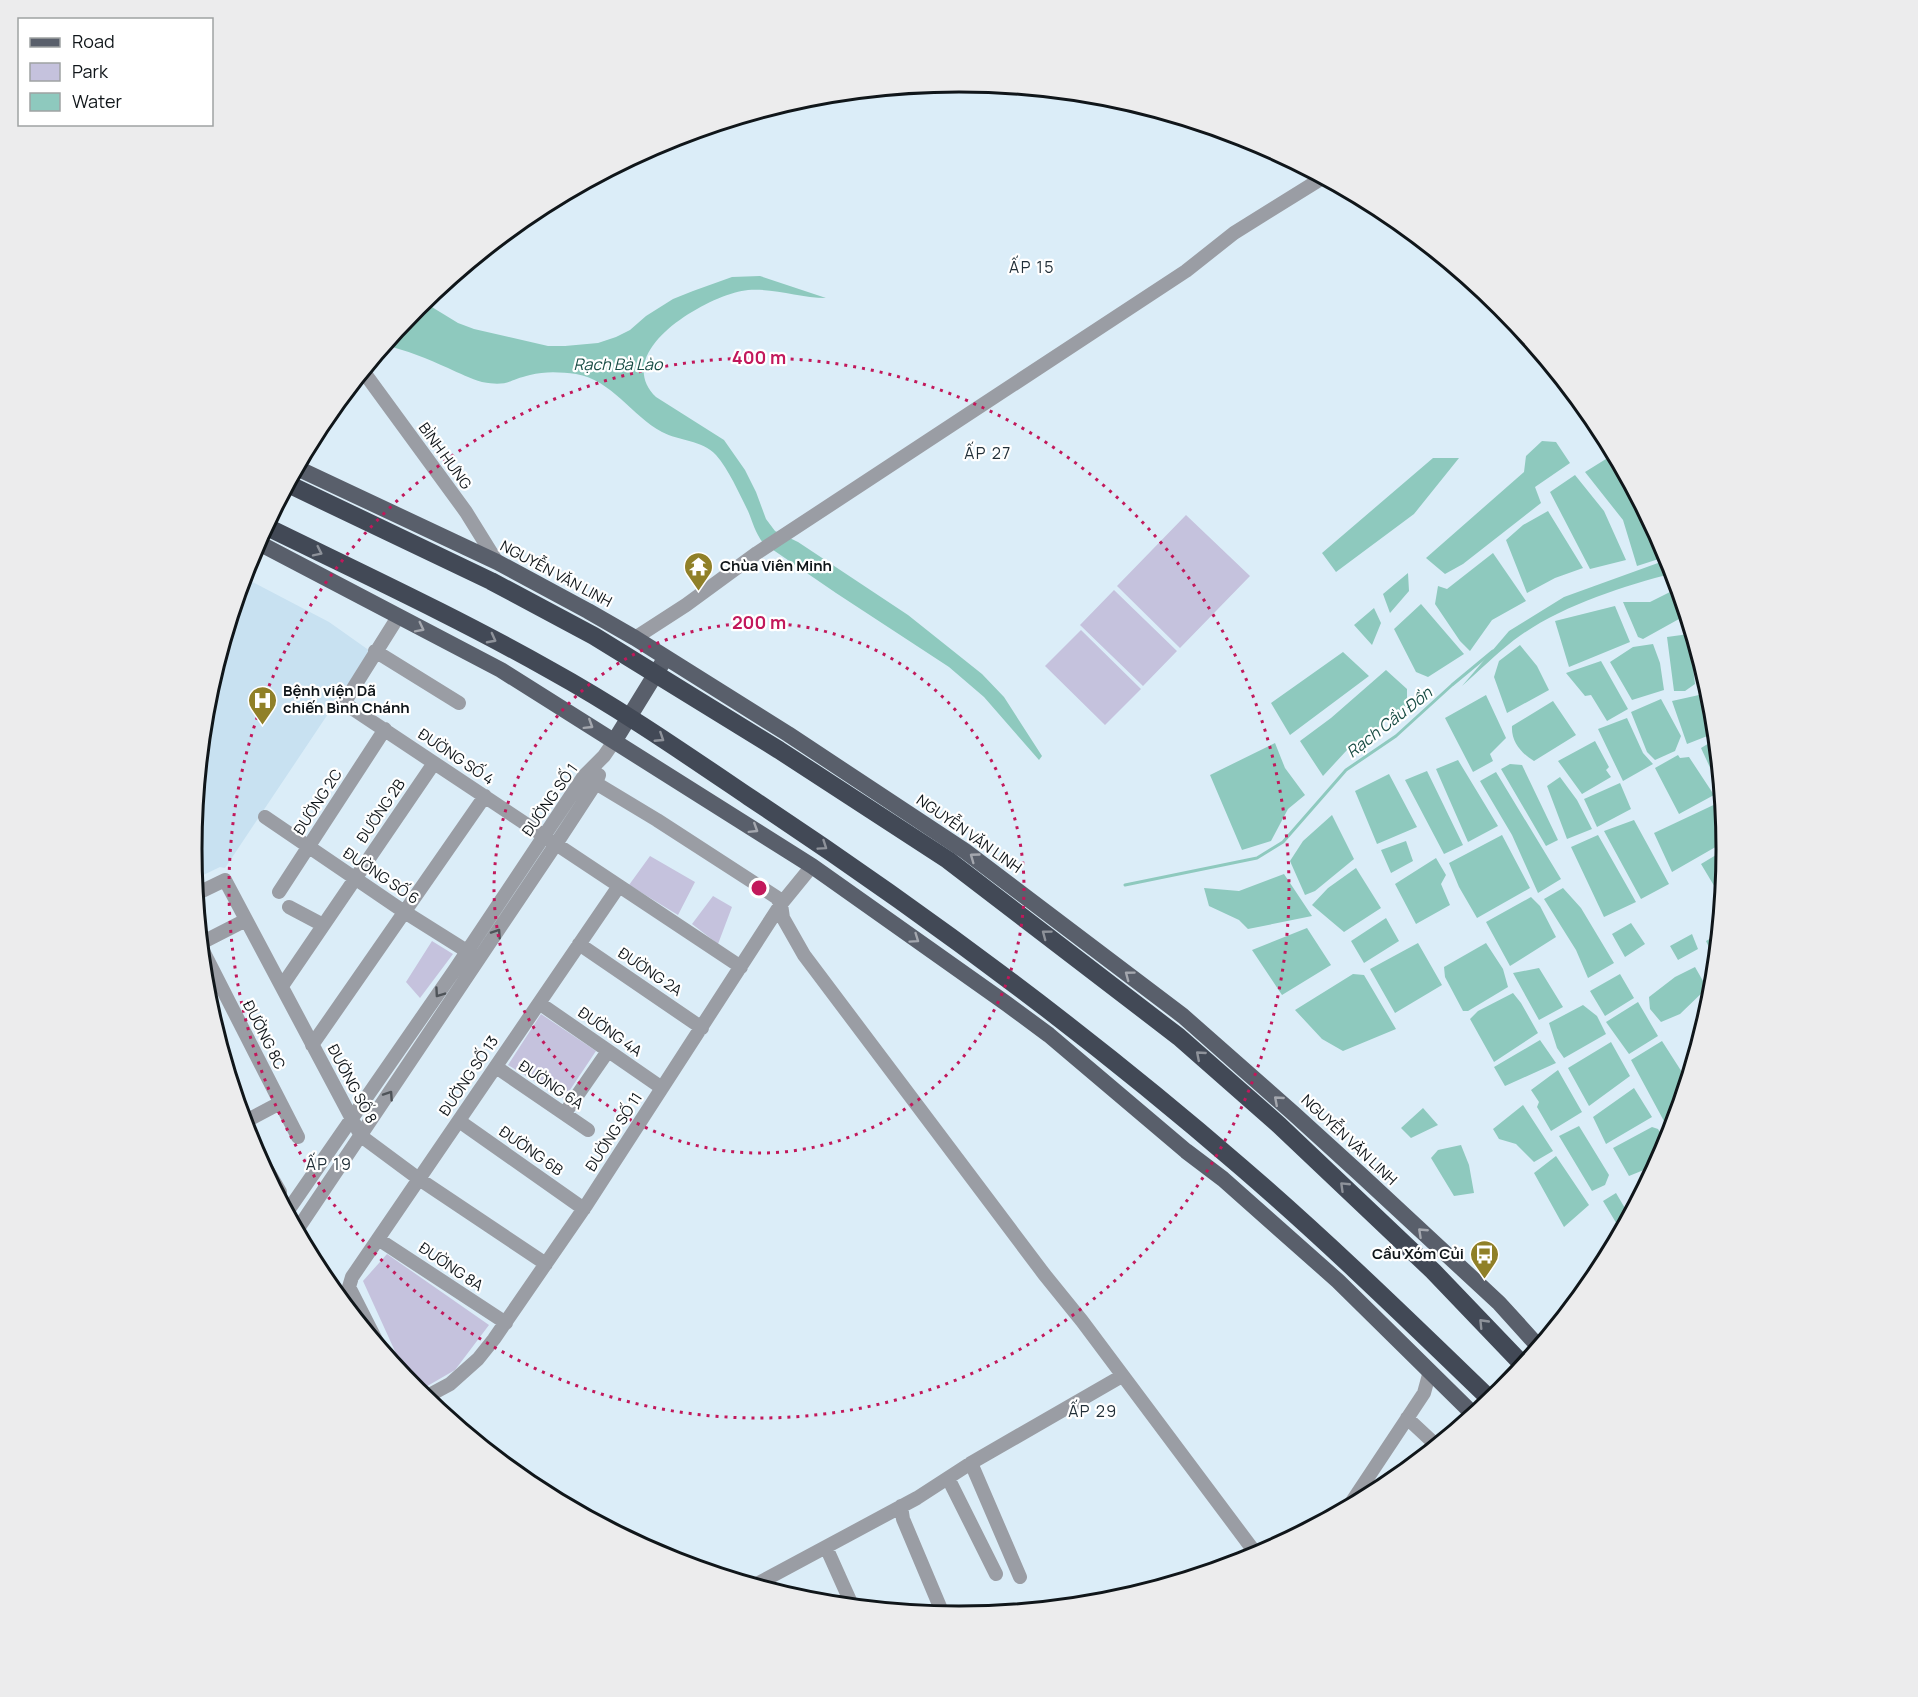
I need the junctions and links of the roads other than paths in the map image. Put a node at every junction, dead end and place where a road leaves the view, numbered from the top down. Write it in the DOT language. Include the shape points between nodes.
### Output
graph roads {
  1 [pos="1316,182"];
  2 [pos="367,377"];
  3 [pos="303,471"];
  4 [pos="294,487"];
  5 [pos="273,530"];
  6 [pos="266,547"];
  7 [pos="497,562"];
  8 [pos="398,617"];
  9 [pos="635,638"];
  10 [pos="375,651"];
  11 [pos="665,658"];
  12 [pos="656,675"];
  13 [pos="459,703"];
  14 [pos="630,718"];
  15 [pos="385,729"];
  16 [pos="615,741"];
  17 [pos="434,763"];
  18 [pos="590,780"];
  19 [pos="485,796"];
  20 [pos="265,818"];
  21 [pos="550,840"];
  22 [pos="309,847"];
  23 [pos="812,866"];
  24 [pos="355,879"];
  25 [pos="619,886"];
  26 [pos="204,890"];
  27 [pos="279,892"];
  28 [pos="781,904"];
  29 [pos="289,907"];
  30 [pos="404,911"];
  31 [pos="246,920"];
  32 [pos="323,925"];
  33 [pos="208,941"];
  34 [pos="579,944"];
  35 [pos="473,955"];
  36 [pos="212,967"];
  37 [pos="741,967"];
  38 [pos="219,982"];
  39 [pos="215,984"];
  40 [pos="282,986"];
  41 [pos="539,1003"];
  42 [pos="702,1028"];
  43 [pos="312,1045"];
  44 [pos="608,1051"];
  45 [pos="496,1067"];
  46 [pos="662,1088"];
  47 [pos="280,1103"];
  48 [pos="565,1113"];
  49 [pos="252,1119"];
  50 [pos="351,1119"];
  51 [pos="459,1121"];
  52 [pos="588,1130"];
  53 [pos="361,1136"];
  54 [pos="297,1137"];
  55 [pos="419,1179"];
  56 [pos="285,1192"];
  57 [pos="299,1194"];
  58 [pos="292,1205"];
  59 [pos="314,1205"];
  60 [pos="584,1209"];
  61 [pos="301,1224"];
  62 [pos="378,1239"];
  63 [pos="546,1264"];
  64 [pos="1499,1303"];
  65 [pos="364,1316"];
  66 [pos="506,1323"];
  67 [pos="1540,1333"];
  68 [pos="1533,1342"];
  69 [pos="1517,1359"];
  70 [pos="1430,1371"];
  71 [pos="1122,1376"];
  72 [pos="1447,1388"];
  73 [pos="433,1393"];
  74 [pos="1424,1393"];
  75 [pos="1484,1393"];
  76 [pos="1468,1409"];
  77 [pos="1407,1418"];
  78 [pos="1431,1440"];
  79 [pos="971,1463"];
  80 [pos="948,1478"];
  81 [pos="1359,1491"];
  82 [pos="901,1506"];
  83 [pos="826,1547"];
  84 [pos="1251,1547"];
  85 [pos="996,1574"];
  86 [pos="1020,1577"];
  87 [pos="764,1580"];
  88 [pos="848,1597"];
  89 [pos="939,1605"];
  1 -- 9 [label="street" via="1234,233 1186,271 757,553"];
  2 -- 7 [label="street, BÌNH HƯNG" via="466,512"];
  3 -- 7 [label="main road, NGUYỄN VĂN LINH"];
  4 -- 12 [label="highway" via="491,581 594,636"];
  5 -- 14 [label="highway, one-way" via="424,603"];
  6 -- 8 [label="main road"];
  7 -- 9 [label="main road, NGUYỄN VĂN LINH"];
  8 -- 10 [label="street, ĐƯỜNG SỐ 4"];
  8 -- 16 [label="main road, one-way" via="501,670"];
  9 -- 11 [label="main road, NGUYỄN VĂN LINH"];
  10 -- 13 [label="street"];
  10 -- 15 [label="street, ĐƯỜNG SỐ 4" via="344,703"];
  11 -- 12 [label="main road"];
  64 -- 11 [label="main road, NGUYỄN VĂN LINH, one-way" via="1183,1017 965,850"];
  12 -- 14 [label="main road"];
  69 -- 12 [label="highway, one-way" via="1433,1270 1280,1125 1163,1023 948,860"];
  14 -- 16 [label="main road"];
  14 -- 75 [label="highway, one-way" via="838,856 1039,1001 1245,1170"];
  15 -- 17 [label="street, ĐƯỜNG SỐ 4"];
  15 -- 22 [label="street, ĐƯỜNG 2C"];
  16 -- 18 [label="street, ĐƯỜNG SỐ 1"];
  16 -- 23 [label="main road, one-way"];
  17 -- 19 [label="street, ĐƯỜNG SỐ 4"];
  17 -- 24 [label="street, ĐƯỜNG 2B"];
  18 -- 21 [label="street, ĐƯỜNG SỐ 1"];
  18 -- 28 [label="street" via="776,897"];
  19 -- 21 [label="street, ĐƯỜNG SỐ 4"];
  19 -- 30 [label="street"];
  20 -- 22 [label="street, ĐƯỜNG SỐ 6"];
  21 -- 25 [label="street, ĐƯỜNG SỐ 4"];
  21 -- 35 [label="street, ĐƯỜNG SỐ 1"];
  22 -- 24 [label="street, ĐƯỜNG SỐ 6"];
  22 -- 27 [label="street, ĐƯỜNG 2C"];
  23 -- 28 [label="street, ĐƯỜNG SỐ 11"];
  23 -- 70 [label="main road, one-way" via="1049,1035 1223,1179 1338,1281"];
  24 -- 30 [label="street, ĐƯỜNG SỐ 6"];
  24 -- 32 [label="street, ĐƯỜNG 2B"];
  25 -- 34 [label="street, ĐƯỜNG SỐ 13"];
  25 -- 37 [label="street, ĐƯỜNG SỐ 4"];
  26 -- 31 [label="street, ĐƯỜNG SỐ 8" via="225,880"];
  28 -- 37 [label="street, ĐƯỜNG SỐ 11"];
  28 -- 71 [label="street" via="783,918 804,955"];
  29 -- 32 [label="street"];
  30 -- 35 [label="street, ĐƯỜNG SỐ 6"];
  30 -- 43 [label="street"];
  31 -- 33 [label="street"];
  31 -- 40 [label="street, ĐƯỜNG SỐ 8"];
  32 -- 40 [label="street, ĐƯỜNG 2B"];
  34 -- 41 [label="street, ĐƯỜNG SỐ 13"];
  34 -- 42 [label="street, ĐƯỜNG 2A"];
  35 -- 50 [label="street, ĐƯỜNG SỐ 1, one-way"];
  53 -- 35 [label="street, ĐƯỜNG SỐ 1, one-way"];
  36 -- 38 [label="street, ĐƯỜNG 8C"];
  37 -- 42 [label="street, ĐƯỜNG SỐ 11"];
  38 -- 39 [label="street"];
  38 -- 47 [label="street, ĐƯỜNG 8C"];
  40 -- 43 [label="street, ĐƯỜNG SỐ 8"];
  41 -- 44 [label="street, ĐƯỜNG 4A"];
  41 -- 45 [label="street, ĐƯỜNG SỐ 13"];
  42 -- 46 [label="street, ĐƯỜNG SỐ 11"];
  43 -- 50 [label="street, ĐƯỜNG SỐ 8"];
  44 -- 46 [label="street, ĐƯỜNG 4A"];
  44 -- 48 [label="street"];
  45 -- 48 [label="street, ĐƯỜNG 6A"];
  45 -- 51 [label="street, ĐƯỜNG SỐ 13"];
  46 -- 60 [label="street, ĐƯỜNG SỐ 11"];
  47 -- 49 [label="street"];
  47 -- 54 [label="street, ĐƯỜNG 8C"];
  48 -- 52 [label="street, ĐƯỜNG 6A"];
  50 -- 53 [label="street, ĐƯỜNG SỐ 8"];
  50 -- 57 [label="street, ĐƯỜNG SỐ 1"];
  51 -- 55 [label="street, ĐƯỜNG SỐ 13"];
  51 -- 60 [label="street, ĐƯỜNG 6B"];
  53 -- 55 [label="street, ĐƯỜNG SỐ 8"];
  53 -- 59 [label="street, ĐƯỜNG SỐ 1"];
  55 -- 62 [label="street, ĐƯỜNG SỐ 13"];
  55 -- 63 [label="street, ĐƯỜNG SỐ 8"];
  56 -- 57 [label="street"];
  57 -- 58 [label="street, ĐƯỜNG SỐ 1"];
  57 -- 59 [label="street"];
  59 -- 61 [label="street, ĐƯỜNG SỐ 1"];
  60 -- 63 [label="street, ĐƯỜNG SỐ 11"];
  62 -- 65 [label="street, ĐƯỜNG SỐ 13" via="349,1287"];
  62 -- 66 [label="street, ĐƯỜNG 8A"];
  63 -- 66 [label="street, ĐƯỜNG SỐ 11"];
  64 -- 67 [label="main road" via="1509,1302"];
  64 -- 68 [label="main road, NGUYỄN VĂN LINH"];
  66 -- 73 [label="street, ĐƯỜNG SỐ 11" via="478,1359"];
  70 -- 72 [label="main road"];
  70 -- 74 [label="street"];
  71 -- 79 [label="street"];
  71 -- 84 [label="street"];
  72 -- 74 [label="street"];
  72 -- 76 [label="main road"];
  74 -- 77 [label="street"];
  77 -- 78 [label="street"];
  77 -- 81 [label="street"];
  79 -- 80 [label="street"];
  79 -- 86 [label="street"];
  80 -- 82 [label="street"];
  80 -- 85 [label="street"];
  82 -- 83 [label="street"];
  82 -- 89 [label="street"];
  83 -- 87 [label="street"];
  83 -- 88 [label="street"];
}
